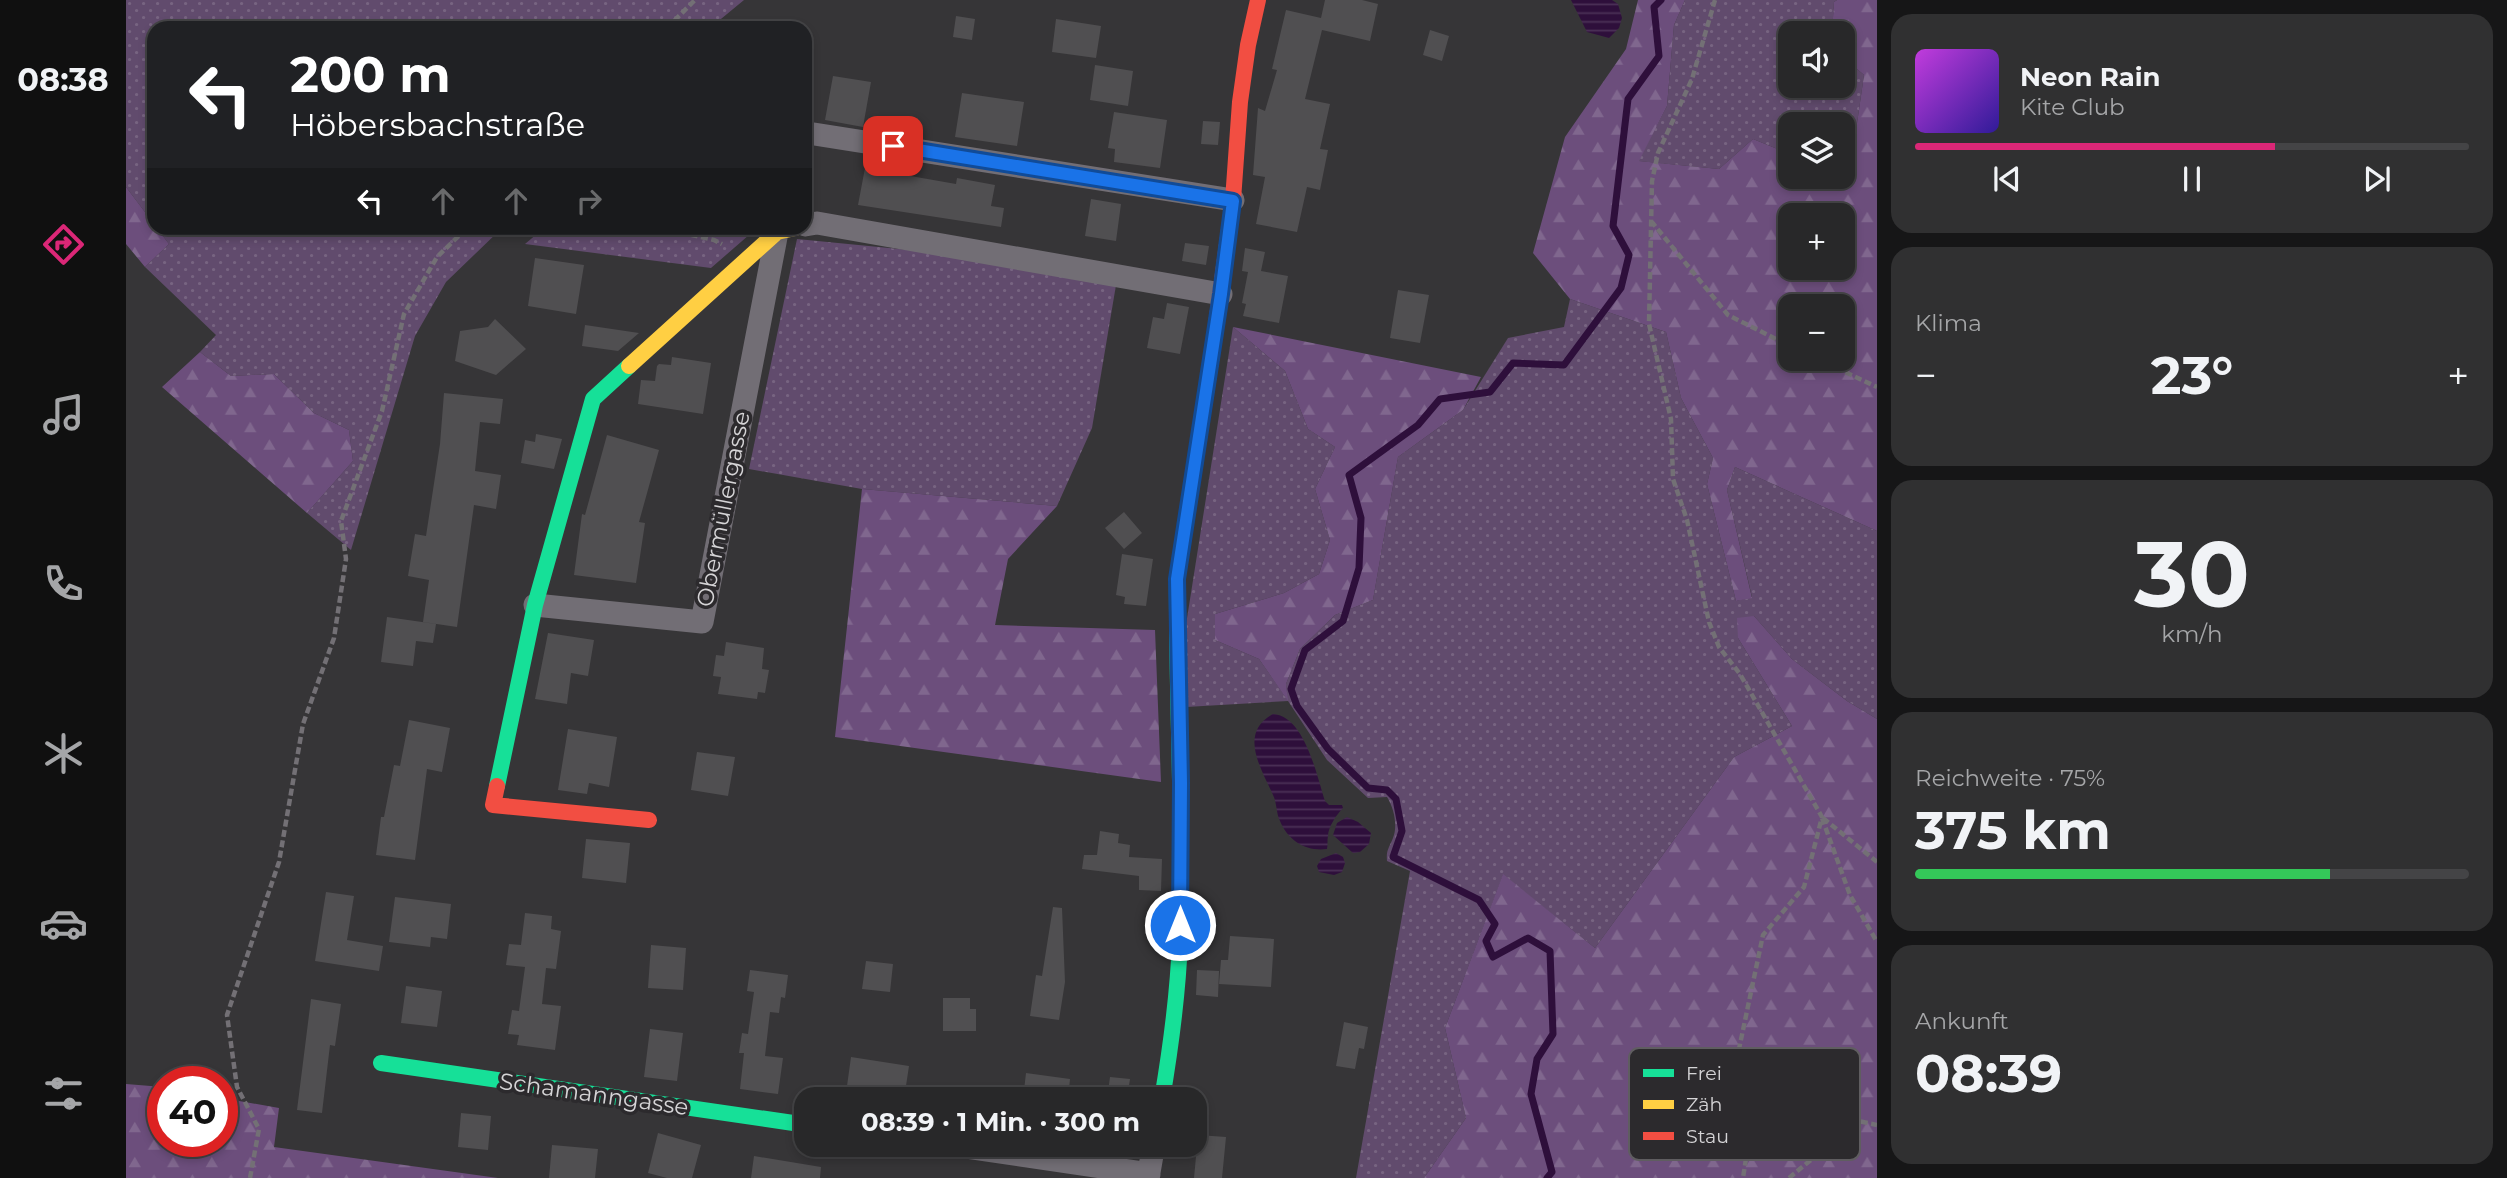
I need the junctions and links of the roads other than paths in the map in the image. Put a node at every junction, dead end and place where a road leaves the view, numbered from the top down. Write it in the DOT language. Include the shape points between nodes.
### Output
graph roads {
  1 [pos="1258,0"];
  2 [pos="814,134"];
  3 [pos="1233,201"];
  4 [pos="812,224"];
  5 [pos="779,235"];
  6 [pos="785,235"];
  7 [pos="1221,294"];
  8 [pos="535,605"];
  9 [pos="649,820"];
  10 [pos="381,1063"];
  11 [pos="1164,1087"];
  12 [pos="794,1123"];
  13 [pos="1028,1157"];
  14 [pos="1152,1157"];
  15 [pos="1148,1176"];
  1 -- 3 [label="street" via="1240,102"];
  2 -- 3 [label="street"];
  3 -- 7 [label="street"];
  4 -- 7 [label="street"];
  5 -- 8 [label="street, Obermüllergasse" via="593,399"];
  6 -- 8 [label="street, Obermüllergasse" via="702,622"];
  7 -- 11 [label="street" via="1177,579 1180,941"];
  8 -- 9 [label="street, Obermüllergasse" via="493,805"];
  10 -- 12 [label="street, Schamanngasse"];
  13 -- 15 [label="street"];
  14 -- 15 [label="street"];
}
